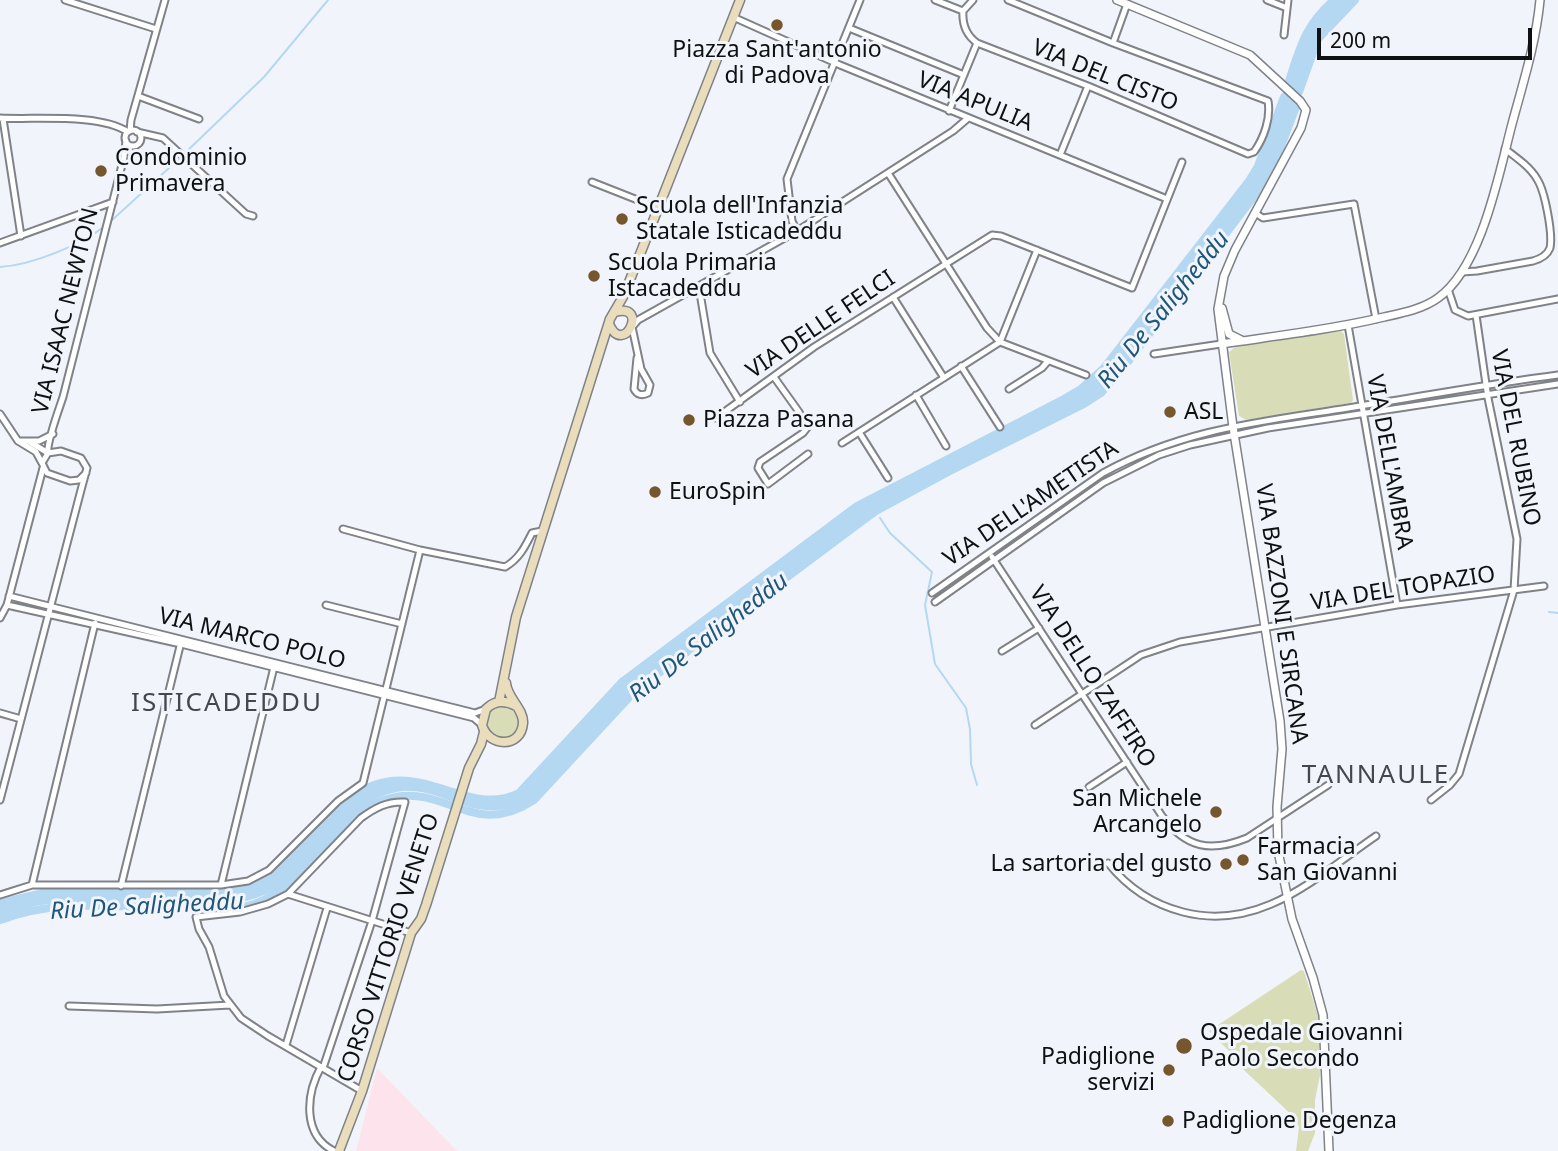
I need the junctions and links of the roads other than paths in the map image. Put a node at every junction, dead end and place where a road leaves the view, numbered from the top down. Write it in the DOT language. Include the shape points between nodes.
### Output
graph roads {
  1 [pos="65,0"];
  2 [pos="165,0"];
  3 [pos="740,0"];
  4 [pos="860,0"];
  5 [pos="935,0"];
  6 [pos="973,0"];
  7 [pos="1007,0"];
  8 [pos="1117,0"];
  9 [pos="1267,0"];
  10 [pos="1288,0"];
  11 [pos="1540,0"];
  12 [pos="90,3"];
  13 [pos="1127,4"];
  14 [pos="1287,8"];
  15 [pos="963,11"];
  16 [pos="733,17"];
  17 [pos="849,28"];
  18 [pos="156,29"];
  19 [pos="1284,36"];
  20 [pos="977,43"];
  21 [pos="1113,43"];
  22 [pos="835,63"];
  23 [pos="964,75"];
  24 [pos="1088,86"];
  25 [pos="138,96"];
  26 [pos="949,111"];
  27 [pos="1,118"];
  28 [pos="199,119"];
  29 [pos="967,119"];
  30 [pos="132,132"];
  31 [pos="147,133"];
  32 [pos="140,139"];
  33 [pos="126,141"];
  34 [pos="132,146"];
  35 [pos="1505,149"];
  36 [pos="1060,155"];
  37 [pos="124,157"];
  38 [pos="1182,162"];
  39 [pos="888,173"];
  40 [pos="592,183"];
  41 [pos="1167,199"];
  42 [pos="113,202"];
  43 [pos="658,208"];
  44 [pos="1255,213"];
  45 [pos="253,216"];
  46 [pos="797,231"];
  47 [pos="21,236"];
  48 [pos="0,243"];
  49 [pos="1037,250"];
  50 [pos="946,262"];
  51 [pos="1462,272"];
  52 [pos="699,287"];
  53 [pos="1448,289"];
  54 [pos="1219,294"];
  55 [pos="624,295"];
  56 [pos="893,297"];
  57 [pos="1558,299"];
  58 [pos="615,312"];
  59 [pos="1476,315"];
  60 [pos="630,318"];
  61 [pos="1376,319"];
  62 [pos="609,324"];
  63 [pos="1348,325"];
  64 [pos="620,334"];
  65 [pos="1242,341"];
  66 [pos="1000,342"];
  67 [pos="1221,344"];
  68 [pos="635,345"];
  69 [pos="1154,354"];
  70 [pos="638,359"];
  71 [pos="1048,361"];
  72 [pos="597,363"];
  73 [pos="961,366"];
  74 [pos="1086,375"];
  75 [pos="1558,375"];
  76 [pos="774,377"];
  77 [pos="944,377"];
  78 [pos="646,379"];
  79 [pos="636,381"];
  80 [pos="1558,384"];
  81 [pos="1486,386"];
  82 [pos="1009,388"];
  83 [pos="916,395"];
  84 [pos="1488,395"];
  85 [pos="740,402"];
  86 [pos="1362,406"];
  87 [pos="0,414"];
  88 [pos="1363,415"];
  89 [pos="716,418"];
  90 [pos="1000,427"];
  91 [pos="1234,431"];
  92 [pos="859,432"];
  93 [pos="53,434"];
  94 [pos="18,441"];
  95 [pos="29,441"];
  96 [pos="842,443"];
  97 [pos="946,446"];
  98 [pos="61,451"];
  99 [pos="48,453"];
  100 [pos="808,454"];
  101 [pos="43,465"];
  102 [pos="86,473"];
  103 [pos="888,478"];
  104 [pos="75,482"];
  105 [pos="81,490"];
  106 [pos="343,529"];
  107 [pos="542,531"];
  108 [pos="421,550"];
  109 [pos="989,551"];
  110 [pos="994,559"];
  111 [pos="1544,586"];
  112 [pos="1514,590"];
  113 [pos="932,593"];
  114 [pos="0,598"];
  115 [pos="8,601"];
  116 [pos="936,602"];
  117 [pos="326,605"];
  118 [pos="1396,606"];
  119 [pos="49,611"];
  120 [pos="0,618"];
  121 [pos="95,622"];
  122 [pos="402,624"];
  123 [pos="1039,628"];
  124 [pos="1266,628"];
  125 [pos="181,642"];
  126 [pos="1002,651"];
  127 [pos="275,665"];
  128 [pos="506,673"];
  129 [pos="384,692"];
  130 [pos="1082,694"];
  131 [pos="499,702"];
  132 [pos="516,706"];
  133 [pos="486,709"];
  134 [pos="0,713"];
  135 [pos="21,719"];
  136 [pos="1035,725"];
  137 [pos="483,729"];
  138 [pos="497,742"];
  139 [pos="475,757"];
  140 [pos="1127,762"];
  141 [pos="1328,785"];
  142 [pos="1089,787"];
  143 [pos="0,800"];
  144 [pos="1431,800"];
  145 [pos="1277,818"];
  146 [pos="1376,836"];
  147 [pos="1108,863"];
  148 [pos="32,885"];
  149 [pos="221,885"];
  150 [pos="121,886"];
  151 [pos="288,894"];
  152 [pos="0,895"];
  153 [pos="1286,898"];
  154 [pos="327,908"];
  155 [pos="372,921"];
  156 [pos="411,933"];
  157 [pos="230,1005"];
  158 [pos="69,1006"];
  159 [pos="286,1045"];
  160 [pos="322,1068"];
  161 [pos="362,1091"];
  162 [pos="334,1151"];
  163 [pos="339,1151"];
  164 [pos="1329,1151"];
  1 -- 12 [label="street"];
  2 -- 18 [label="street, VIA ISAAC NEWTON"];
  3 -- 16 [label="main road"];
  4 -- 17 [label="street"];
  5 -- 15 [label="street"];
  6 -- 15 [label="street"];
  7 -- 21 [label="street"];
  8 -- 13 [label="street"];
  9 -- 14 [label="street"];
  10 -- 14 [label="street"];
  11 -- 35 [label="street" via="1531,58"];
  12 -- 18 [label="street"];
  13 -- 21 [label="street"];
  13 -- 44 [label="street" via="1250,55 1300,100 1306,110 1303,123"];
  14 -- 19 [label="street"];
  15 -- 20 [label="street" via="967,33"];
  16 -- 22 [label="street, VIA APULIA"];
  16 -- 43 [label="main road"];
  17 -- 22 [label="street"];
  17 -- 23 [label="street"];
  18 -- 25 [label="street, VIA ISAAC NEWTON"];
  20 -- 23 [label="street"];
  20 -- 24 [label="street, VIA DEL CISTO"];
  21 -- 24 [label="street, VIA DEL CISTO" via="1268,102 1270,113 1259,145 1248,154"];
  22 -- 26 [label="street, VIA APULIA"];
  22 -- 46 [label="street" via="787,179"];
  23 -- 26 [label="street"];
  24 -- 36 [label="street"];
  25 -- 28 [label="street"];
  25 -- 30 [label="street, VIA ISAAC NEWTON"];
  26 -- 29 [label="street, VIA APULIA"];
  27 -- 30 [label="street" via="91,121"];
  27 -- 47 [label="street"];
  29 -- 36 [label="street, VIA APULIA"];
  29 -- 39 [label="street"];
  30 -- 31 [label="street"];
  30 -- 32 [label="street"];
  30 -- 33 [label="street, VIA ISAAC NEWTON"];
  31 -- 32 [label="street, VIA ISAAC NEWTON"];
  31 -- 45 [label="street" via="174,146"];
  32 -- 34 [label="street, VIA ISAAC NEWTON"];
  33 -- 34 [label="street"];
  33 -- 37 [label="street, VIA ISAAC NEWTON"];
  34 -- 37 [label="street, VIA ISAAC NEWTON"];
  35 -- 51 [label="street" via="1489,209"];
  35 -- 51 [label="street" via="1540,183 1550,248 1541,259"];
  36 -- 41 [label="street, VIA APULIA"];
  37 -- 42 [label="street, VIA ISAAC NEWTON"];
  38 -- 41 [label="street"];
  39 -- 46 [label="street"];
  39 -- 50 [label="street"];
  40 -- 43 [label="street"];
  41 -- 49 [label="street, VIA DELLE FELCI" via="1132,288"];
  42 -- 47 [label="street"];
  42 -- 93 [label="street, VIA ISAAC NEWTON"];
  43 -- 55 [label="main road"];
  44 -- 54 [label="street"];
  44 -- 61 [label="street" via="1263,218 1353,204"];
  46 -- 52 [label="street"];
  47 -- 48 [label="street"];
  49 -- 50 [label="street, VIA DELLE FELCI" via="992,235"];
  49 -- 66 [label="street"];
  50 -- 56 [label="street, VIA DELLE FELCI"];
  50 -- 66 [label="street"];
  51 -- 53 [label="street"];
  52 -- 60 [label="street" via="643,317"];
  52 -- 85 [label="street" via="710,353"];
  53 -- 59 [label="street" via="1455,310"];
  53 -- 61 [label="street" via="1422,306"];
  54 -- 65 [label="street" via="1229,334"];
  54 -- 67 [label="street, VIA BAZZONI E SIRCANA"];
  55 -- 58 [label="main road"];
  55 -- 60 [label="main road"];
  56 -- 76 [label="street, VIA DELLE FELCI"];
  56 -- 77 [label="street"];
  57 -- 59 [label="street"];
  58 -- 60 [label="main road"];
  58 -- 62 [label="main road"];
  59 -- 81 [label="street, VIA DEL RUBINO"];
  60 -- 64 [label="main road"];
  60 -- 68 [label="street"];
  61 -- 63 [label="street"];
  62 -- 64 [label="main road"];
  62 -- 72 [label="main road"];
  63 -- 65 [label="street"];
  63 -- 86 [label="street, VIA DELL'AMBRA"];
  64 -- 68 [label="street"];
  64 -- 72 [label="main road"];
  65 -- 67 [label="street"];
  66 -- 71 [label="street"];
  66 -- 73 [label="street"];
  67 -- 69 [label="street"];
  67 -- 91 [label="street, VIA BAZZONI E SIRCANA"];
  68 -- 70 [label="street"];
  70 -- 78 [label="street"];
  70 -- 79 [label="street"];
  71 -- 74 [label="street"];
  71 -- 82 [label="street"];
  72 -- 107 [label="main road"];
  73 -- 77 [label="street"];
  73 -- 90 [label="street"];
  75 -- 81 [label="street"];
  76 -- 85 [label="street, VIA DELLE FELCI"];
  76 -- 100 [label="street" via="807,428 758,468 768,484"];
  77 -- 83 [label="street"];
  78 -- 79 [label="street"];
  78 -- 79 [label="street" via="650,388 643,395 634,389"];
  80 -- 84 [label="street"];
  81 -- 84 [label="street, VIA DEL RUBINO"];
  81 -- 86 [label="street"];
  83 -- 92 [label="street"];
  83 -- 97 [label="street"];
  84 -- 88 [label="street"];
  84 -- 112 [label="street, VIA DEL RUBINO" via="1517,539"];
  85 -- 89 [label="street, VIA DELLE FELCI"];
  86 -- 88 [label="street, VIA DELL'AMBRA"];
  86 -- 91 [label="street"];
  87 -- 94 [label="street"];
  88 -- 91 [label="street"];
  88 -- 118 [label="street, VIA DELL'AMBRA"];
  91 -- 109 [label="street, VIA DELL'AMETISTA" via="1188,437 1132,456"];
  91 -- 110 [label="street, VIA DELL'AMETISTA" via="1132,467"];
  91 -- 124 [label="street, VIA BAZZONI E SIRCANA"];
  92 -- 96 [label="street"];
  92 -- 103 [label="street"];
  93 -- 95 [label="street, VIA ISAAC NEWTON"];
  93 -- 98 [label="street, VIA ISAAC NEWTON" via="55,447"];
  93 -- 99 [label="street, VIA ISAAC NEWTON"];
  94 -- 95 [label="street, VIA ISAAC NEWTON"];
  94 -- 101 [label="street" via="36,452"];
  95 -- 99 [label="street, VIA ISAAC NEWTON"];
  98 -- 99 [label="street"];
  98 -- 102 [label="street" via="81,458"];
  99 -- 101 [label="street"];
  101 -- 104 [label="street" via="51,475"];
  101 -- 115 [label="street"];
  102 -- 104 [label="street"];
  102 -- 105 [label="street"];
  104 -- 105 [label="street"];
  105 -- 119 [label="street"];
  106 -- 108 [label="street"];
  107 -- 108 [label="street" via="532,533 521,554 505,566"];
  107 -- 128 [label="main road" via="512,630"];
  108 -- 122 [label="street"];
  109 -- 110 [label="street, VIA DELLO ZAFFIRO"];
  109 -- 113 [label="street, VIA DELL'AMETISTA"];
  110 -- 116 [label="street, VIA DELL'AMETISTA"];
  110 -- 123 [label="street, VIA DELLO ZAFFIRO"];
  111 -- 112 [label="street, VIA DEL TOPAZIO"];
  112 -- 118 [label="street, VIA DEL TOPAZIO"];
  112 -- 144 [label="street, VIA DEL RUBINO" via="1459,774"];
  114 -- 115 [label="street, VIA MARCO POLO"];
  115 -- 119 [label="street, VIA MARCO POLO"];
  115 -- 120 [label="street"];
  117 -- 122 [label="street"];
  118 -- 124 [label="street, VIA DEL TOPAZIO"];
  119 -- 121 [label="street, VIA MARCO POLO"];
  119 -- 135 [label="street"];
  121 -- 125 [label="street, VIA MARCO POLO"];
  121 -- 148 [label="street"];
  122 -- 129 [label="street"];
  123 -- 126 [label="street"];
  123 -- 130 [label="street, VIA DELLO ZAFFIRO"];
  124 -- 130 [label="street, VIA DEL TOPAZIO" via="1160,648 1141,655"];
  124 -- 145 [label="street, VIA BAZZONI E SIRCANA" via="1282,750"];
  125 -- 127 [label="street, VIA MARCO POLO"];
  125 -- 150 [label="street"];
  127 -- 129 [label="street, VIA MARCO POLO"];
  127 -- 149 [label="street"];
  128 -- 131 [label="main road"];
  128 -- 132 [label="main road" via="508,693"];
  129 -- 133 [label="street, VIA MARCO POLO" via="475,713"];
  129 -- 137 [label="street, VIA MARCO POLO" via="476,719"];
  129 -- 149 [label="street" via="363,783 338,801 269,870 248,881"];
  130 -- 136 [label="street, VIA DEL TOPAZIO"];
  130 -- 140 [label="street, VIA DELLO ZAFFIRO"];
  131 -- 132 [label="main road"];
  131 -- 133 [label="main road"];
  132 -- 138 [label="main road" via="523,718 521,731 511,741"];
  133 -- 137 [label="main road"];
  134 -- 135 [label="street"];
  135 -- 143 [label="street"];
  137 -- 138 [label="main road"];
  137 -- 139 [label="main road, CORSO VITTORIO VENETO"];
  138 -- 139 [label="main road"];
  139 -- 156 [label="main road, CORSO VITTORIO VENETO" via="421,919"];
  140 -- 142 [label="street"];
  140 -- 145 [label="street, VIA DELLO ZAFFIRO" via="1172,830 1197,844 1233,844"];
  141 -- 145 [label="street, VIA DELLO ZAFFIRO"];
  145 -- 153 [label="street, VIA BAZZONI E SIRCANA"];
  146 -- 153 [label="street"];
  147 -- 153 [label="street" via="1122,880 1151,900 1191,914 1249,914"];
  148 -- 150 [label="street"];
  148 -- 152 [label="street"];
  149 -- 150 [label="street"];
  151 -- 154 [label="street"];
  151 -- 155 [label="street" via="361,818 382,805 405,802"];
  151 -- 157 [label="street" via="240,912 196,917"];
  153 -- 164 [label="street, VIA BAZZONI E SIRCANA" via="1319,999 1326,1052"];
  154 -- 155 [label="street"];
  154 -- 159 [label="street"];
  155 -- 156 [label="street"];
  155 -- 160 [label="street"];
  156 -- 161 [label="main road, CORSO VITTORIO VENETO"];
  157 -- 158 [label="street" via="157,1009"];
  157 -- 159 [label="street" via="241,1018"];
  159 -- 160 [label="street"];
  160 -- 161 [label="street"];
  160 -- 162 [label="street" via="316,1075 309,1112 311,1128"];
  161 -- 163 [label="main road, CORSO VITTORIO VENETO"];
}
